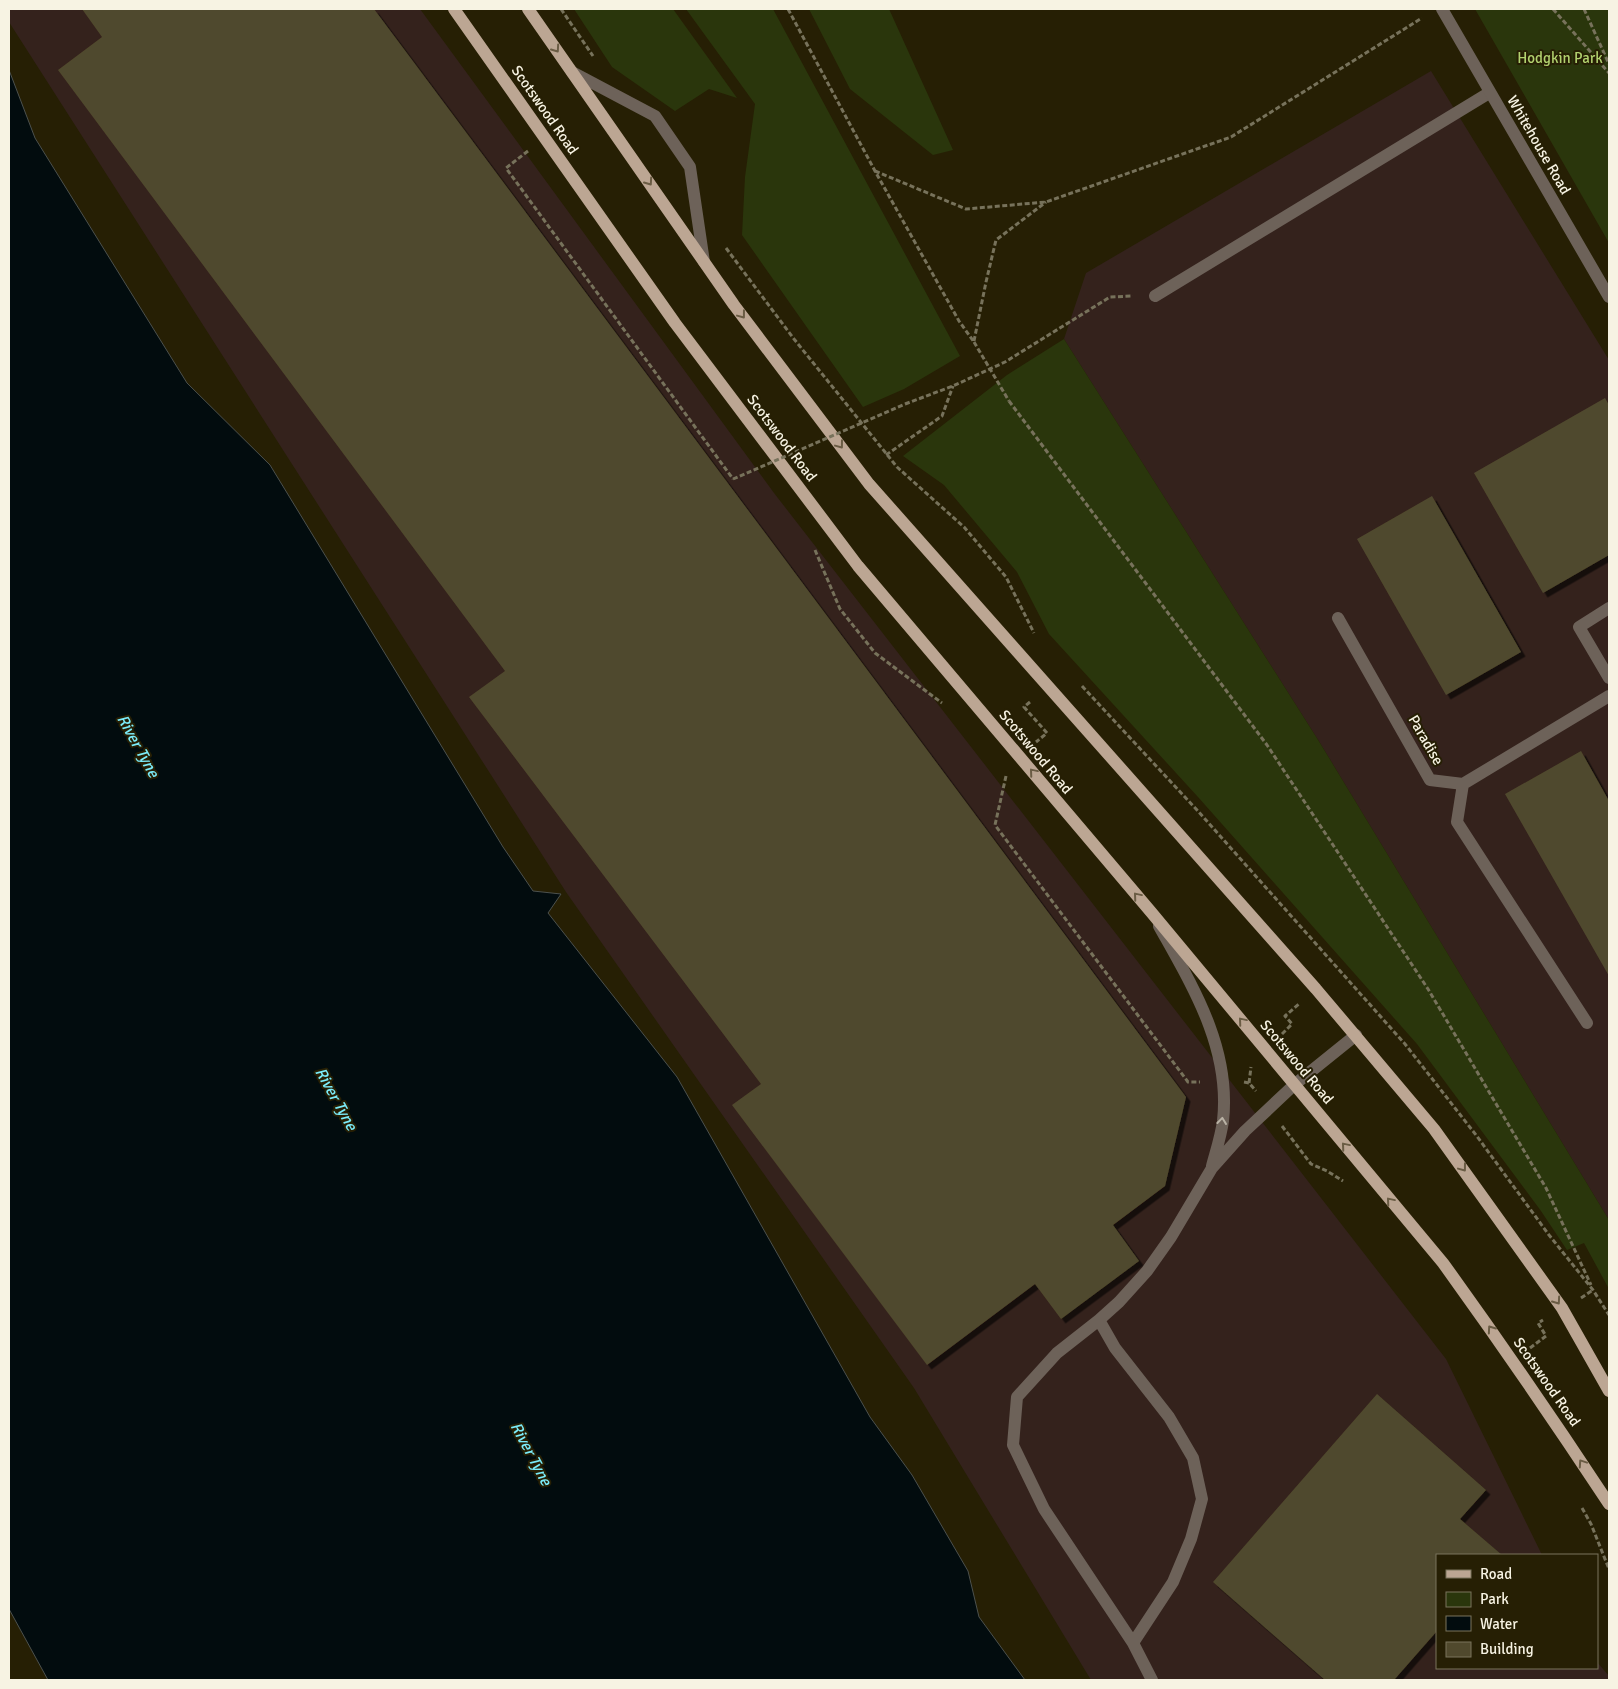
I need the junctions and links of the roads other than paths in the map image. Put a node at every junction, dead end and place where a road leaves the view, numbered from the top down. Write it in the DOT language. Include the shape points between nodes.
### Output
graph roads {
  1 [pos="454,9"];
  2 [pos="528,9"];
  3 [pos="1442,9"];
  4 [pos="572,72"];
  5 [pos="1489,93"];
  6 [pos="704,262"];
  7 [pos="1155,296"];
  8 [pos="1609,297"];
  9 [pos="1609,608"];
  10 [pos="1338,618"];
  11 [pos="1609,678"];
  12 [pos="1609,696"];
  13 [pos="1463,784"];
  14 [pos="1151,912"];
  15 [pos="1587,1023"];
  16 [pos="1356,1035"];
  17 [pos="1294,1085"];
  18 [pos="1212,1168"];
  19 [pos="1099,1320"];
  20 [pos="1609,1391"];
  21 [pos="1609,1504"];
  22 [pos="1133,1643"];
  23 [pos="1152,1680"];
  14 -- 1 [label="main road, Scotswood Road, one-way" via="858,566 674,324"];
  2 -- 4 [label="main road, one-way"];
  3 -- 5 [label="street, Whitehouse Road"];
  4 -- 6 [label="main road, one-way"];
  4 -- 6 [label="street" via="655,116 690,167"];
  5 -- 7 [label="street"];
  5 -- 8 [label="street, Whitehouse Road"];
  6 -- 16 [label="main road, one-way" via="870,484"];
  9 -- 11 [label="street" via="1579,627"];
  10 -- 13 [label="street, Paradise" via="1430,780"];
  12 -- 13 [label="street"];
  13 -- 15 [label="street" via="1457,822"];
  17 -- 14 [label="main road, Scotswood Road, one-way"];
  18 -- 14 [label="street, one-way" via="1223,1122 1224,1095 1214,1035"];
  16 -- 17 [label="street"];
  16 -- 20 [label="main road, one-way" via="1434,1129 1562,1308"];
  17 -- 18 [label="street"];
  21 -- 17 [label="main road, Scotswood Road, one-way" via="1443,1263"];
  18 -- 19 [label="street" via="1148,1271"];
  19 -- 22 [label="street" via="1115,1348 1169,1417 1193,1458 1202,1499 1191,1539 1173,1582"];
  19 -- 22 [label="street" via="1057,1353 1016,1397 1013,1445 1044,1510"];
  22 -- 23 [label="street"];
}
